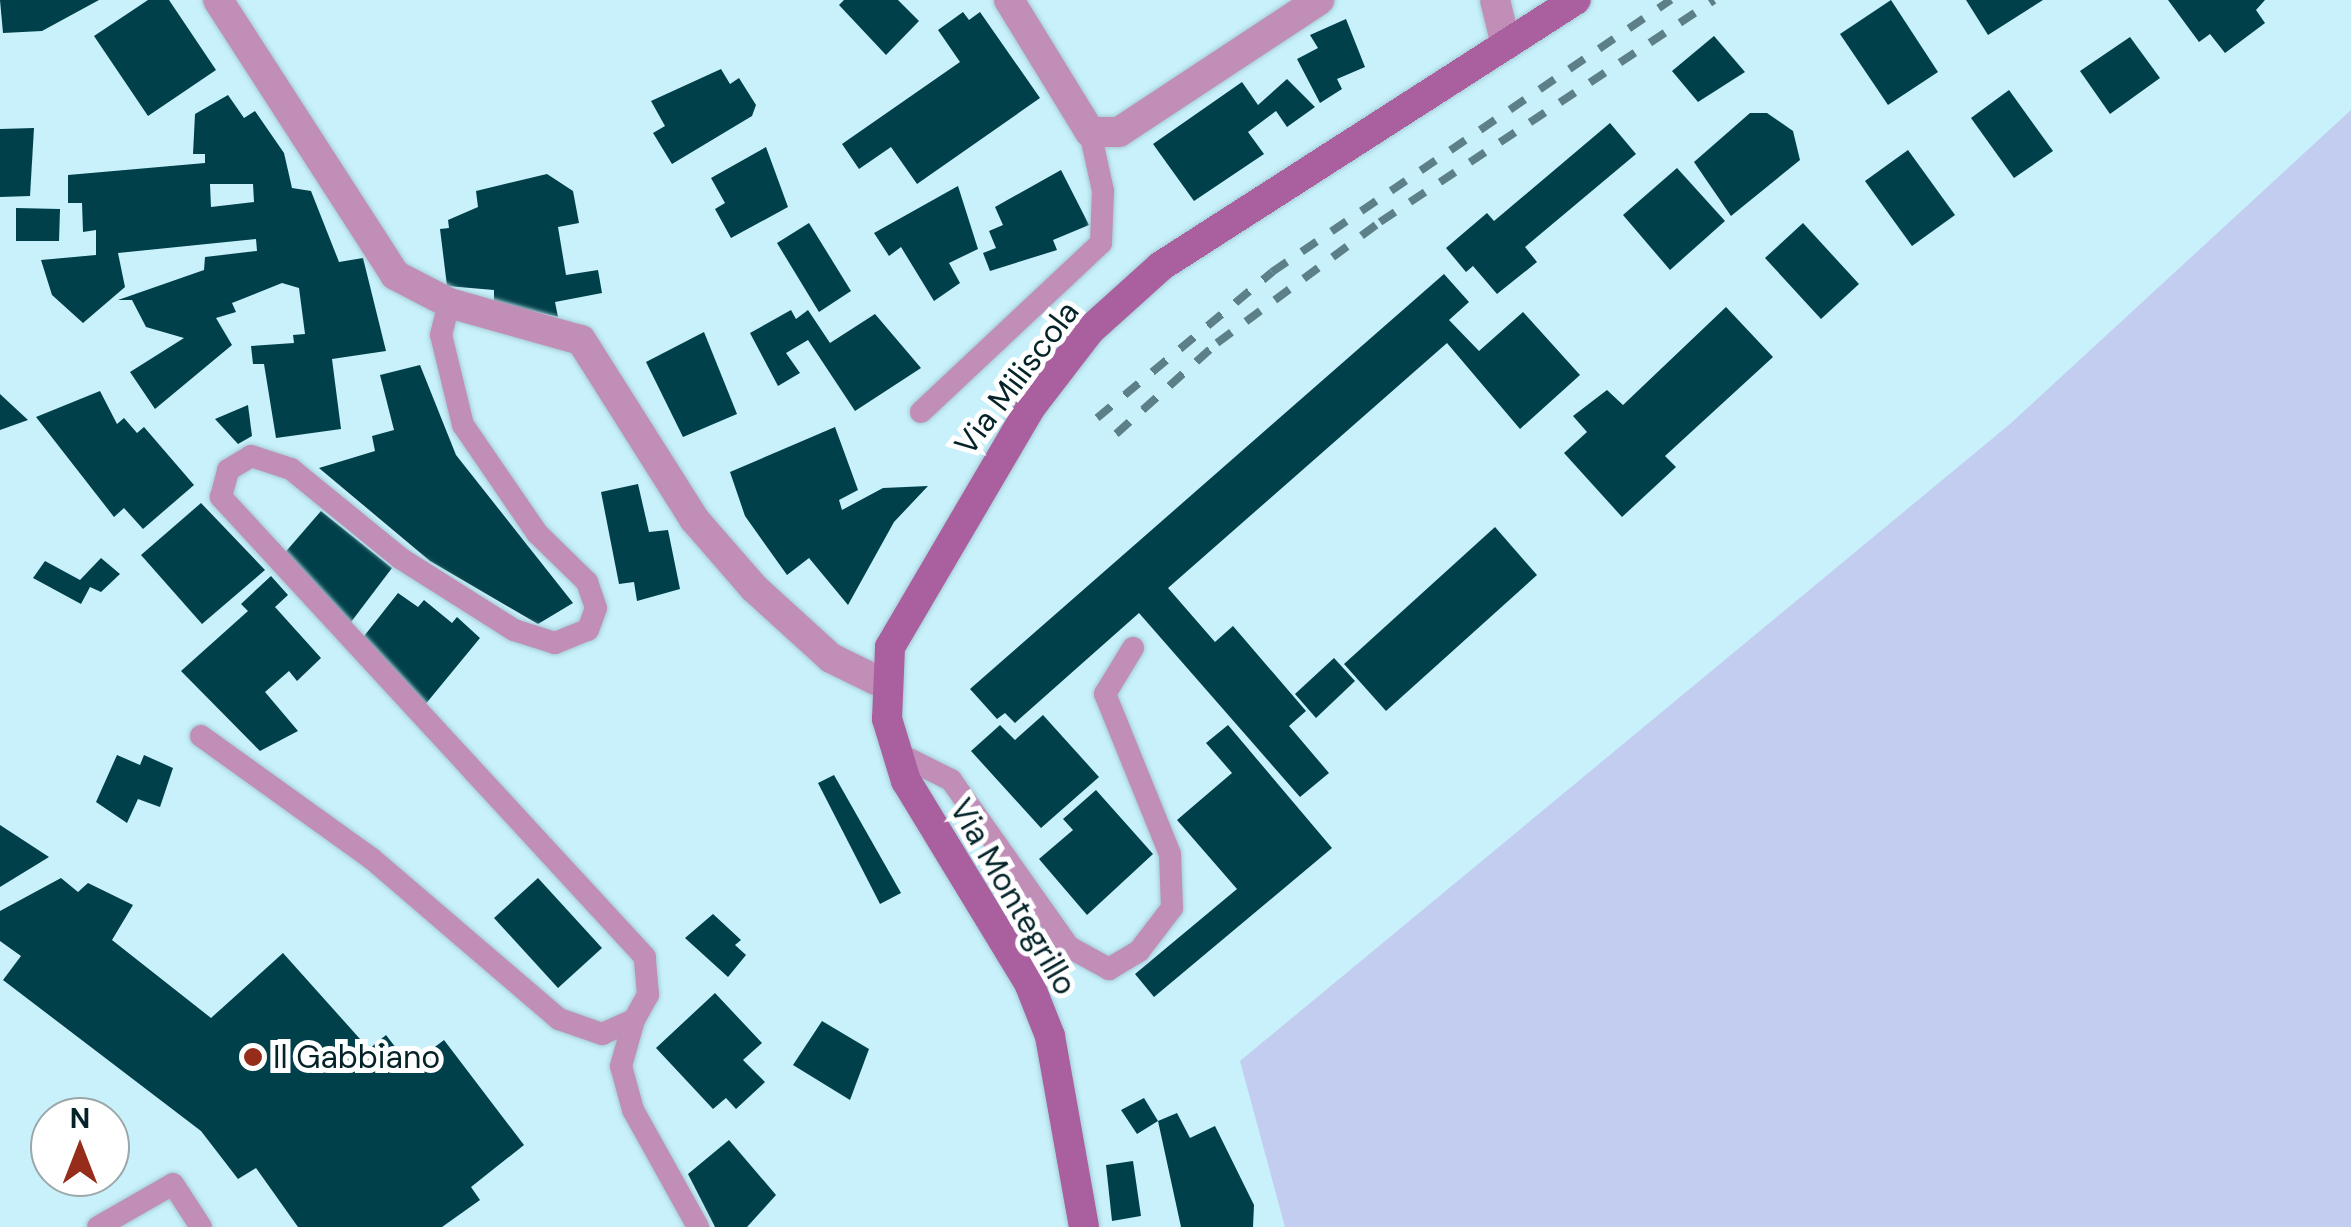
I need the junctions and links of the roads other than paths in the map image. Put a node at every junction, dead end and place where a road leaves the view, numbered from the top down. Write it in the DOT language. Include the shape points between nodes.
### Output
graph roads {
  1 [pos="218,0"];
  2 [pos="1009,0"];
  3 [pos="1319,0"];
  4 [pos="1496,0"];
  5 [pos="1576,0"];
  6 [pos="1506,45"];
  7 [pos="1090,132"];
  8 [pos="449,303"];
  9 [pos="920,412"];
  10 [pos="1133,648"];
  11 [pos="884,684"];
  12 [pos="201,736"];
  13 [pos="902,768"];
  14 [pos="634,1020"];
  15 [pos="98,1227"];
  16 [pos="201,1227"];
  17 [pos="698,1227"];
  18 [pos="1084,1227"];
  1 -- 8 [label="street" via="395,275"];
  2 -- 7 [label="street"];
  3 -- 7 [label="street" via="1119,132"];
  4 -- 6 [label="street"];
  5 -- 6 [label="main road, Via Miliscola"];
  6 -- 11 [label="main road, Via Miliscola" via="1161,266 1090,330 952,532 890,647"];
  7 -- 9 [label="lane" via="1102,192 1101,243"];
  8 -- 11 [label="street" via="581,340 694,519 754,588 831,658"];
  8 -- 14 [label="lane" via="441,336 463,425 537,533 587,582 596,608 588,630 555,643 514,630 400,558 291,469 252,456 228,470 221,497 645,957 648,995"];
  10 -- 13 [label="lane" via="1105,694 1170,854 1172,908 1139,951 1109,969 1069,947 951,780"];
  11 -- 13 [label="main road, Via Miliscola"];
  12 -- 14 [label="lane" via="371,858 559,1019 602,1034"];
  13 -- 18 [label="main road, Via Montegrillo" via="1030,983 1050,1036"];
  14 -- 17 [label="lane" via="621,1066 633,1110"];
  15 -- 16 [label="lane" via="173,1184"];
}
